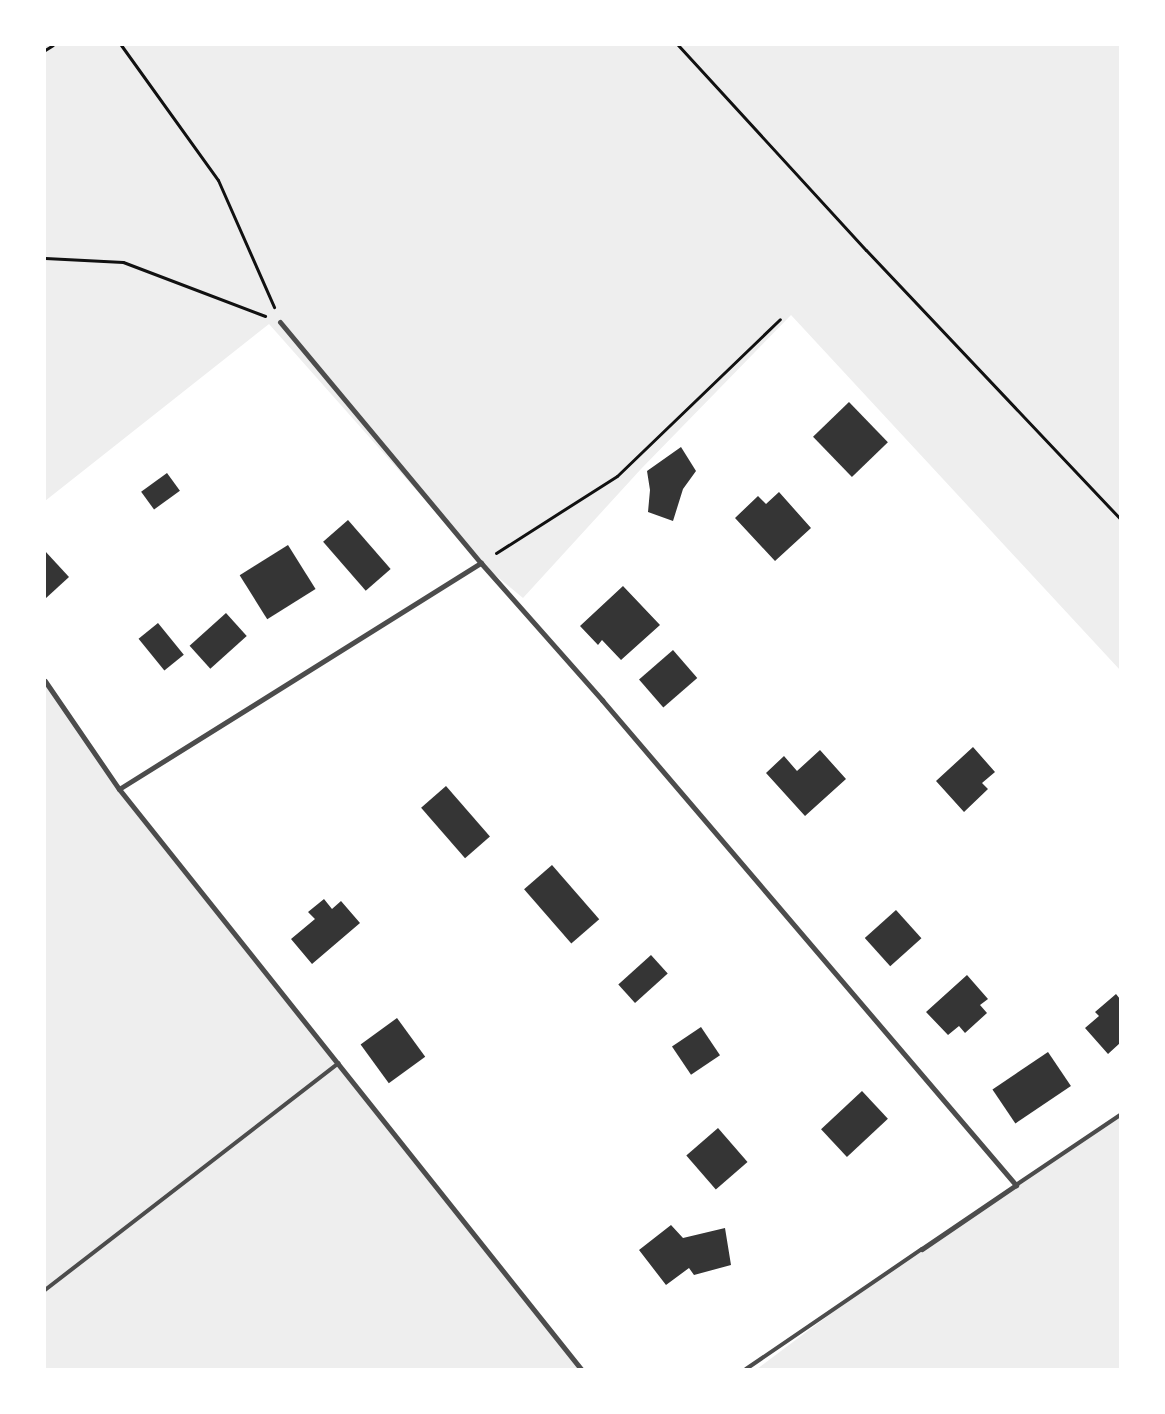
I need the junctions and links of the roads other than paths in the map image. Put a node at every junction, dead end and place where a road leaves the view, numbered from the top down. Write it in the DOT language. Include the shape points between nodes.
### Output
graph roads {
  1 [pos="280,322"];
  2 [pos="481,563"];
  3 [pos="45,681"];
  4 [pos="119,789"];
  5 [pos="339,1063"];
  6 [pos="1120,1115"];
  7 [pos="1016,1185"];
  8 [pos="922,1249"];
  9 [pos="45,1290"];
  10 [pos="582,1369"];
  11 [pos="746,1369"];
  1 -- 2 [label="street"];
  2 -- 4 [label="street"];
  2 -- 7 [label="street"];
  3 -- 4 [label="street"];
  4 -- 5 [label="street"];
  5 -- 9 [label="lane"];
  5 -- 10 [label="street"];
  6 -- 7 [label="lane"];
  7 -- 8 [label="street"];
  8 -- 11 [label="lane"];
}
